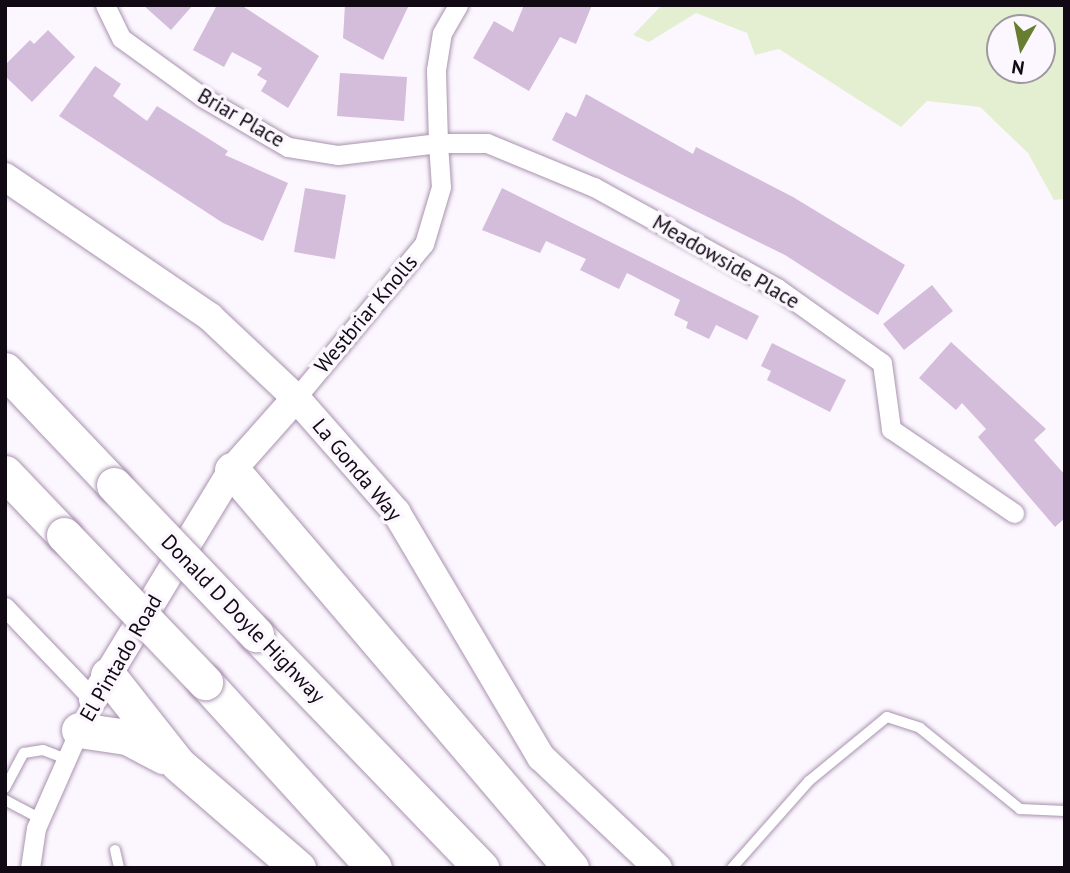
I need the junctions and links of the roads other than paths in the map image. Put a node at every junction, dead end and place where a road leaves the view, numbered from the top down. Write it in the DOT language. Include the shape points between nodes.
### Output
graph roads {
  1 [pos="105,5"];
  2 [pos="458,5"];
  3 [pos="438,143"];
  4 [pos="5,177"];
  5 [pos="5,370"];
  6 [pos="296,398"];
  7 [pos="232,470"];
  8 [pos="5,473"];
  9 [pos="1014,513"];
  10 [pos="5,607"];
  11 [pos="87,716"];
  12 [pos="178,764"];
  13 [pos="5,788"];
  14 [pos="5,800"];
  15 [pos="1065,811"];
  16 [pos="40,819"];
  17 [pos="115,850"];
  18 [pos="30,868"];
  19 [pos="119,868"];
  20 [pos="299,868"];
  21 [pos="374,868"];
  22 [pos="481,868"];
  23 [pos="571,868"];
  24 [pos="658,868"];
  25 [pos="732,868"];
  1 -- 3 [label="street, Briar Place" via="121,38 204,98 288,147 338,155"];
  2 -- 3 [label="street" via="442,33 436,70"];
  3 -- 6 [label="street, Westbriar Knolls" via="441,187 424,244"];
  3 -- 9 [label="street, Meadowside Place" via="487,143 594,187 777,288 882,363 891,429"];
  4 -- 6 [label="street, La Gonda Way" via="210,317"];
  5 -- 22 [label="highway, Donald D Doyle Highway, bridge"];
  6 -- 7 [label="street, El Pintado Road"];
  6 -- 24 [label="street, La Gonda Way" via="397,512 541,757"];
  7 -- 11 [label="street, El Pintado Road"];
  7 -- 23 [label="highway"];
  8 -- 21 [label="highway, bridge"];
  10 -- 11 [label="street"];
  11 -- 12 [label="highway"];
  11 -- 12 [label="highway"];
  11 -- 13 [label="lane" via="43,750 24,753"];
  11 -- 16 [label="street, El Pintado Road"];
  12 -- 20 [label="highway"];
  14 -- 16 [label="lane"];
  15 -- 25 [label="lane" via="1020,809 920,728 887,717 809,781"];
  16 -- 18 [label="street, El Pintado Road"];
  17 -- 19 [label="lane"];
}
